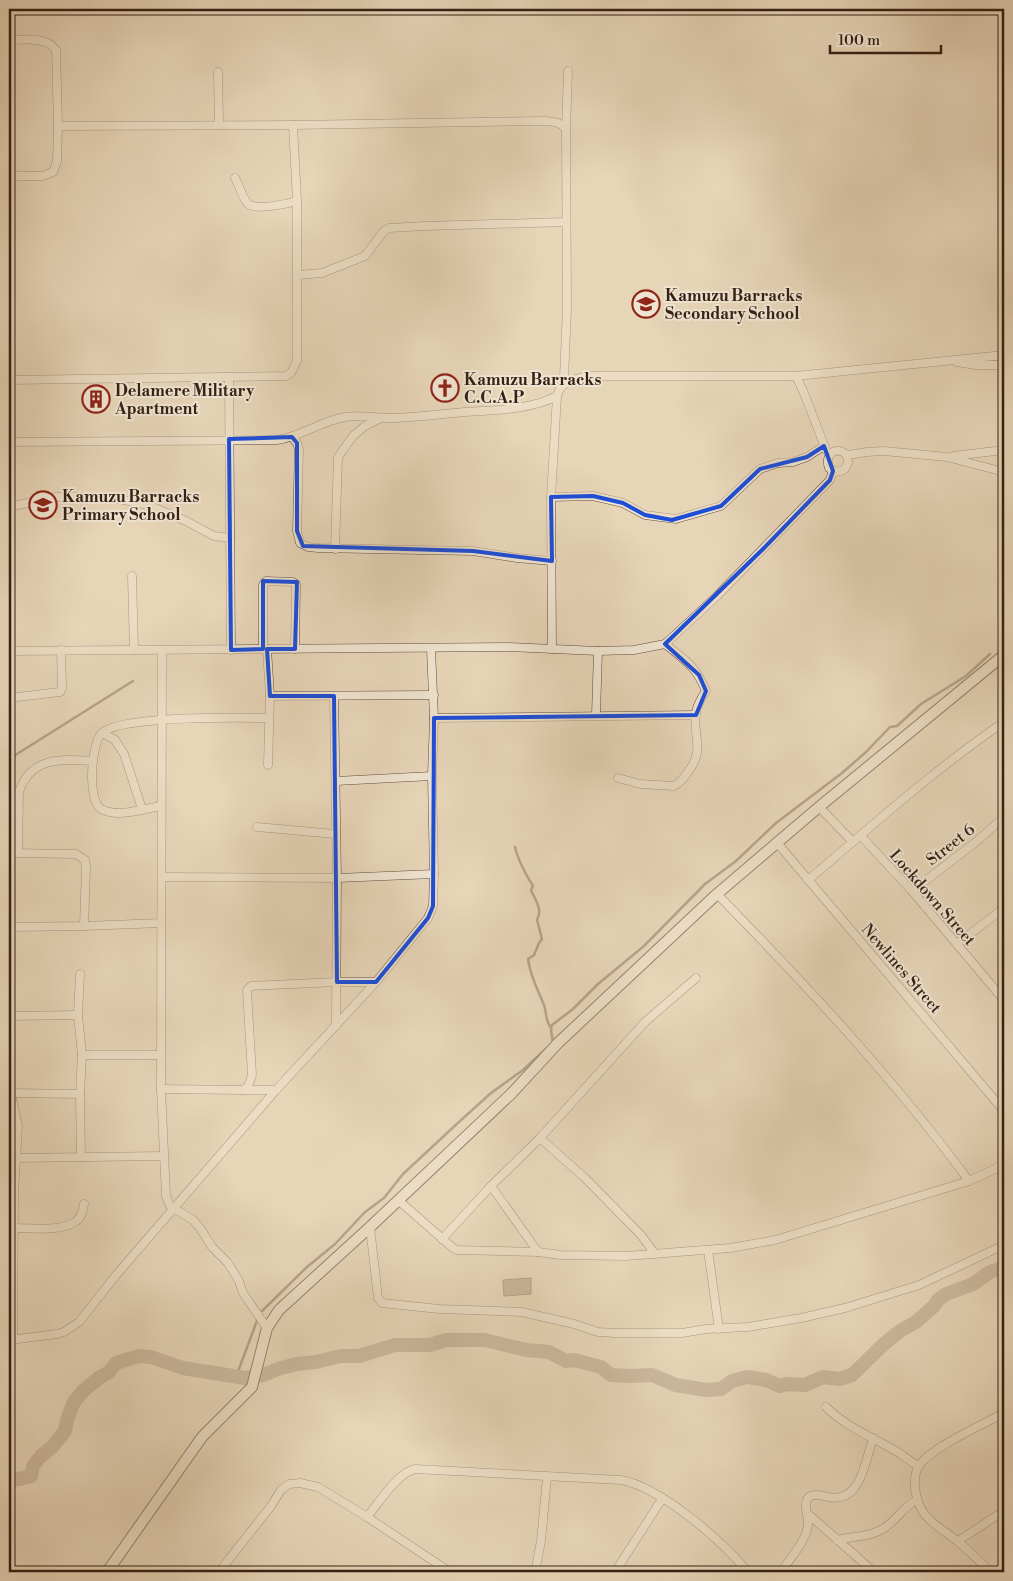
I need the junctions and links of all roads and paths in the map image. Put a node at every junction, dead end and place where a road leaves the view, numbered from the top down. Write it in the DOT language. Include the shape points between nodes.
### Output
graph roads {
  1 [pos="9,40"];
  2 [pos="568,71"];
  3 [pos="218,72"];
  4 [pos="219,125"];
  5 [pos="293,125"];
  6 [pos="58,126"];
  7 [pos="566,130"];
  8 [pos="9,176"];
  9 [pos="235,178"];
  10 [pos="297,201"];
  11 [pos="566,222"];
  12 [pos="298,275"];
  13 [pos="1004,355"];
  14 [pos="945,360"];
  15 [pos="1004,366"];
  16 [pos="796,376"];
  17 [pos="229,377"];
  18 [pos="9,380"];
  19 [pos="561,387"];
  20 [pos="557,396"];
  21 [pos="381,418"];
  22 [pos="292,437"];
  23 [pos="230,440"];
  24 [pos="9,442"];
  25 [pos="824,446"];
  26 [pos="1004,450"];
  27 [pos="847,455"];
  28 [pos="828,457"];
  29 [pos="946,457"];
  30 [pos="833,471"];
  31 [pos="1004,472"];
  32 [pos="551,497"];
  33 [pos="9,508"];
  34 [pos="230,538"];
  35 [pos="335,549"];
  36 [pos="552,561"];
  37 [pos="132,576"];
  38 [pos="665,644"];
  39 [pos="431,648"];
  40 [pos="265,649"];
  41 [pos="296,649"];
  42 [pos="552,649"];
  43 [pos="61,650"];
  44 [pos="134,650"];
  45 [pos="162,650"];
  46 [pos="231,650"];
  47 [pos="9,651"];
  48 [pos="598,651"];
  49 [pos="1004,655"];
  50 [pos="434,695"];
  51 [pos="270,696"];
  52 [pos="334,696"];
  53 [pos="9,698"];
  54 [pos="596,715"];
  55 [pos="696,715"];
  56 [pos="268,718"];
  57 [pos="434,718"];
  58 [pos="163,721"];
  59 [pos="1004,722"];
  60 [pos="103,733"];
  61 [pos="93,760"];
  62 [pos="268,765"];
  63 [pos="432,776"];
  64 [pos="618,778"];
  65 [pos="336,781"];
  66 [pos="161,806"];
  67 [pos="819,807"];
  68 [pos="142,809"];
  69 [pos="1004,817"];
  70 [pos="257,828"];
  71 [pos="335,834"];
  72 [pos="861,836"];
  73 [pos="853,842"];
  74 [pos="778,844"];
  75 [pos="9,853"];
  76 [pos="18,853"];
  77 [pos="434,874"];
  78 [pos="163,877"];
  79 [pos="336,878"];
  80 [pos="808,880"];
  81 [pos="912,891"];
  82 [pos="717,894"];
  83 [pos="1004,908"];
  84 [pos="161,922"];
  85 [pos="84,926"];
  86 [pos="9,927"];
  87 [pos="957,944"];
  88 [pos="80,974"];
  89 [pos="696,978"];
  90 [pos="337,982"];
  91 [pos="376,982"];
  92 [pos="1004,1000"];
  93 [pos="78,1015"];
  94 [pos="9,1016"];
  95 [pos="336,1026"];
  96 [pos="82,1055"];
  97 [pos="161,1055"];
  98 [pos="161,1089"];
  99 [pos="243,1090"];
  100 [pos="276,1090"];
  101 [pos="10,1093"];
  102 [pos="80,1094"];
  103 [pos="1004,1111"];
  104 [pos="540,1138"];
  105 [pos="81,1156"];
  106 [pos="164,1156"];
  107 [pos="15,1158"];
  108 [pos="1004,1165"];
  109 [pos="968,1181"];
  110 [pos="490,1186"];
  111 [pos="11,1192"];
  112 [pos="398,1200"];
  113 [pos="84,1204"];
  114 [pos="175,1209"];
  115 [pos="370,1227"];
  116 [pos="14,1228"];
  117 [pos="442,1239"];
  118 [pos="1004,1245"];
  119 [pos="708,1250"];
  120 [pos="538,1252"];
  121 [pos="655,1254"];
  122 [pos="267,1328"];
  123 [pos="719,1328"];
  124 [pos="11,1340"];
  125 [pos="826,1407"];
  126 [pos="1004,1413"];
  127 [pos="873,1438"];
  128 [pos="918,1466"];
  129 [pos="547,1477"];
  130 [pos="662,1499"];
  131 [pos="917,1500"];
  132 [pos="1004,1511"];
  133 [pos="807,1513"];
  134 [pos="367,1517"];
  135 [pos="837,1540"];
  136 [pos="958,1541"];
  137 [pos="536,1567"];
  138 [pos="107,1572"];
  139 [pos="219,1572"];
  140 [pos="449,1572"];
  141 [pos="615,1572"];
  142 [pos="748,1572"];
  143 [pos="781,1572"];
  144 [pos="874,1572"];
  145 [pos="990,1572"];
  1 -- 6 [label="street" via="40,40 56,50"];
  2 -- 7 [label="street"];
  3 -- 4 [label="street"];
  4 -- 5 [label="street"];
  4 -- 6 [label="street"];
  5 -- 7 [label="street" via="546,121 558,122"];
  5 -- 10 [label="street"];
  6 -- 8 [label="street" via="57,162 53,172 42,176"];
  7 -- 11 [label="street"];
  9 -- 10 [label="street" via="246,202 254,207"];
  10 -- 12 [label="street"];
  11 -- 12 [label="street" via="389,228 365,256 322,272"];
  11 -- 19 [label="street" via="567,308"];
  12 -- 17 [label="street" via="295,368 286,376"];
  13 -- 14 [label="street"];
  14 -- 15 [label="street"];
  14 -- 16 [label="street"];
  16 -- 19 [label="street" via="586,376"];
  16 -- 25 [label="street"];
  17 -- 18 [label="street"];
  17 -- 23 [label="street"];
  19 -- 20 [label="street"];
  20 -- 21 [label="street" via="511,408"];
  20 -- 32 [label="street"];
  21 -- 22 [label="street" via="345,417"];
  21 -- 35 [label="street" via="353,436 338,457"];
  22 -- 23 [label="street"];
  22 -- 35 [label="street" via="299,449 298,540 308,547"];
  23 -- 24 [label="street"];
  23 -- 34 [label="street"];
  25 -- 28 [label="street"];
  25 -- 32 [label="street" via="807,457 760,469 721,506 676,519 645,515 623,504 593,496"];
  26 -- 29 [label="street"];
  27 -- 28 [label="street" via="837,451"];
  27 -- 29 [label="street" via="884,451"];
  27 -- 30 [label="street" via="846,468"];
  28 -- 30 [label="street" via="828,465"];
  29 -- 31 [label="street"];
  30 -- 38 [label="street" via="830,480"];
  32 -- 36 [label="street"];
  33 -- 34 [label="street" via="62,496 119,499 148,505 214,536"];
  34 -- 46 [label="street"];
  35 -- 36 [label="street" via="473,551"];
  36 -- 42 [label="street"];
  37 -- 44 [label="street"];
  38 -- 48 [label="street" via="634,650"];
  38 -- 55 [label="street" via="700,675 706,691 698,702"];
  39 -- 41 [label="street"];
  39 -- 42 [label="street"];
  39 -- 50 [label="street"];
  40 -- 41 [label="street"];
  40 -- 41 [label="street" via="263,584 266,581 296,584"];
  40 -- 46 [label="street"];
  40 -- 51 [label="street"];
  42 -- 48 [label="street"];
  43 -- 44 [label="street"];
  43 -- 47 [label="street"];
  43 -- 53 [label="street" via="60,692"];
  44 -- 45 [label="street"];
  45 -- 46 [label="street"];
  45 -- 58 [label="street"];
  48 -- 54 [label="street"];
  49 -- 67 [label="street"];
  50 -- 52 [label="street"];
  50 -- 57 [label="street"];
  51 -- 52 [label="street"];
  51 -- 56 [label="street"];
  52 -- 65 [label="street"];
  54 -- 55 [label="street"];
  54 -- 57 [label="street"];
  55 -- 64 [label="street" via="697,758 678,784 640,784"];
  56 -- 58 [label="street"];
  56 -- 62 [label="street"];
  57 -- 63 [label="street"];
  58 -- 60 [label="street" via="127,725"];
  58 -- 66 [label="street"];
  59 -- 72 [label="street" via="974,742"];
  60 -- 61 [label="street" via="95,744"];
  60 -- 68 [label="street" via="115,740 124,754"];
  61 -- 68 [label="street" via="95,803 110,811"];
  61 -- 76 [label="street" via="52,760 30,774 19,792"];
  63 -- 65 [label="street"];
  63 -- 77 [label="street"];
  65 -- 71 [label="street"];
  66 -- 68 [label="street"];
  66 -- 78 [label="street"];
  67 -- 73 [label="street"];
  67 -- 74 [label="street"];
  69 -- 81 [label="street, Street 6"];
  70 -- 71 [label="street"];
  71 -- 79 [label="street"];
  72 -- 73 [label="street"];
  72 -- 81 [label="street, Lockdown Street"];
  73 -- 80 [label="street"];
  74 -- 80 [label="street, Newlines Street"];
  74 -- 82 [label="street"];
  75 -- 76 [label="street"];
  76 -- 85 [label="street" via="76,854 85,860"];
  77 -- 79 [label="street"];
  77 -- 91 [label="street" via="433,906 428,918"];
  78 -- 79 [label="street"];
  78 -- 84 [label="street"];
  79 -- 90 [label="street"];
  80 -- 103 [label="street, Newlines Street"];
  81 -- 87 [label="street, Lockdown Street"];
  82 -- 109 [label="street" via="780,959 898,1092"];
  82 -- 112 [label="street" via="558,1043 511,1094"];
  83 -- 87 [label="street"];
  84 -- 85 [label="street"];
  84 -- 97 [label="street"];
  85 -- 86 [label="street"];
  87 -- 92 [label="street, Lockdown Street"];
  88 -- 93 [label="street"];
  89 -- 104 [label="street" via="645,1022"];
  90 -- 91 [label="street"];
  90 -- 95 [label="street"];
  90 -- 99 [label="street" via="248,987 252,1075 248,1087"];
  91 -- 95 [label="street"];
  93 -- 94 [label="street"];
  93 -- 96 [label="street"];
  95 -- 100 [label="street"];
  96 -- 97 [label="street"];
  96 -- 102 [label="street"];
  97 -- 98 [label="street"];
  98 -- 99 [label="street"];
  98 -- 106 [label="street"];
  99 -- 100 [label="street"];
  100 -- 114 [label="street"];
  101 -- 102 [label="street"];
  101 -- 107 [label="street" via="18,1126"];
  102 -- 105 [label="street"];
  104 -- 110 [label="street"];
  104 -- 121 [label="street" via="641,1235"];
  105 -- 106 [label="street"];
  105 -- 107 [label="street"];
  106 -- 114 [label="street" via="167,1201"];
  107 -- 111 [label="street"];
  108 -- 109 [label="street"];
  109 -- 119 [label="street" via="775,1240"];
  110 -- 117 [label="street"];
  110 -- 120 [label="street"];
  111 -- 116 [label="street"];
  112 -- 115 [label="street"];
  112 -- 117 [label="street"];
  113 -- 116 [label="street" via="78,1221 68,1226"];
  114 -- 122 [label="street" via="193,1220 228,1263 240,1281 243,1293"];
  114 -- 124 [label="street" via="72,1328 57,1334"];
  115 -- 122 [label="street" via="280,1310"];
  115 -- 123 [label="street" via="378,1298 382,1303 522,1312 598,1332 682,1333"];
  116 -- 124 [label="street"];
  117 -- 120 [label="street" via="457,1250"];
  118 -- 123 [label="street" via="919,1285 845,1308 780,1322"];
  119 -- 121 [label="street"];
  119 -- 123 [label="street"];
  120 -- 121 [label="street" via="560,1256"];
  122 -- 138 [label="street" via="252,1387 202,1438"];
  125 -- 127 [label="street" via="836,1418"];
  126 -- 128 [label="street" via="960,1436"];
  127 -- 128 [label="street"];
  127 -- 133 [label="street" via="858,1484 851,1492 845,1497 810,1496"];
  128 -- 131 [label="street" via="915,1477"];
  129 -- 130 [label="street" via="632,1482"];
  129 -- 134 [label="street" via="424,1468 410,1470 400,1476"];
  129 -- 137 [label="street"];
  130 -- 141 [label="street"];
  130 -- 142 [label="street" via="714,1537"];
  131 -- 135 [label="street" via="886,1528"];
  131 -- 136 [label="street" via="929,1520"];
  132 -- 136 [label="street"];
  133 -- 135 [label="street"];
  133 -- 143 [label="street" via="805,1534"];
  134 -- 139 [label="street" via="312,1485 290,1484 281,1490"];
  134 -- 140 [label="street"];
  135 -- 144 [label="street"];
  136 -- 145 [label="street"];
}
